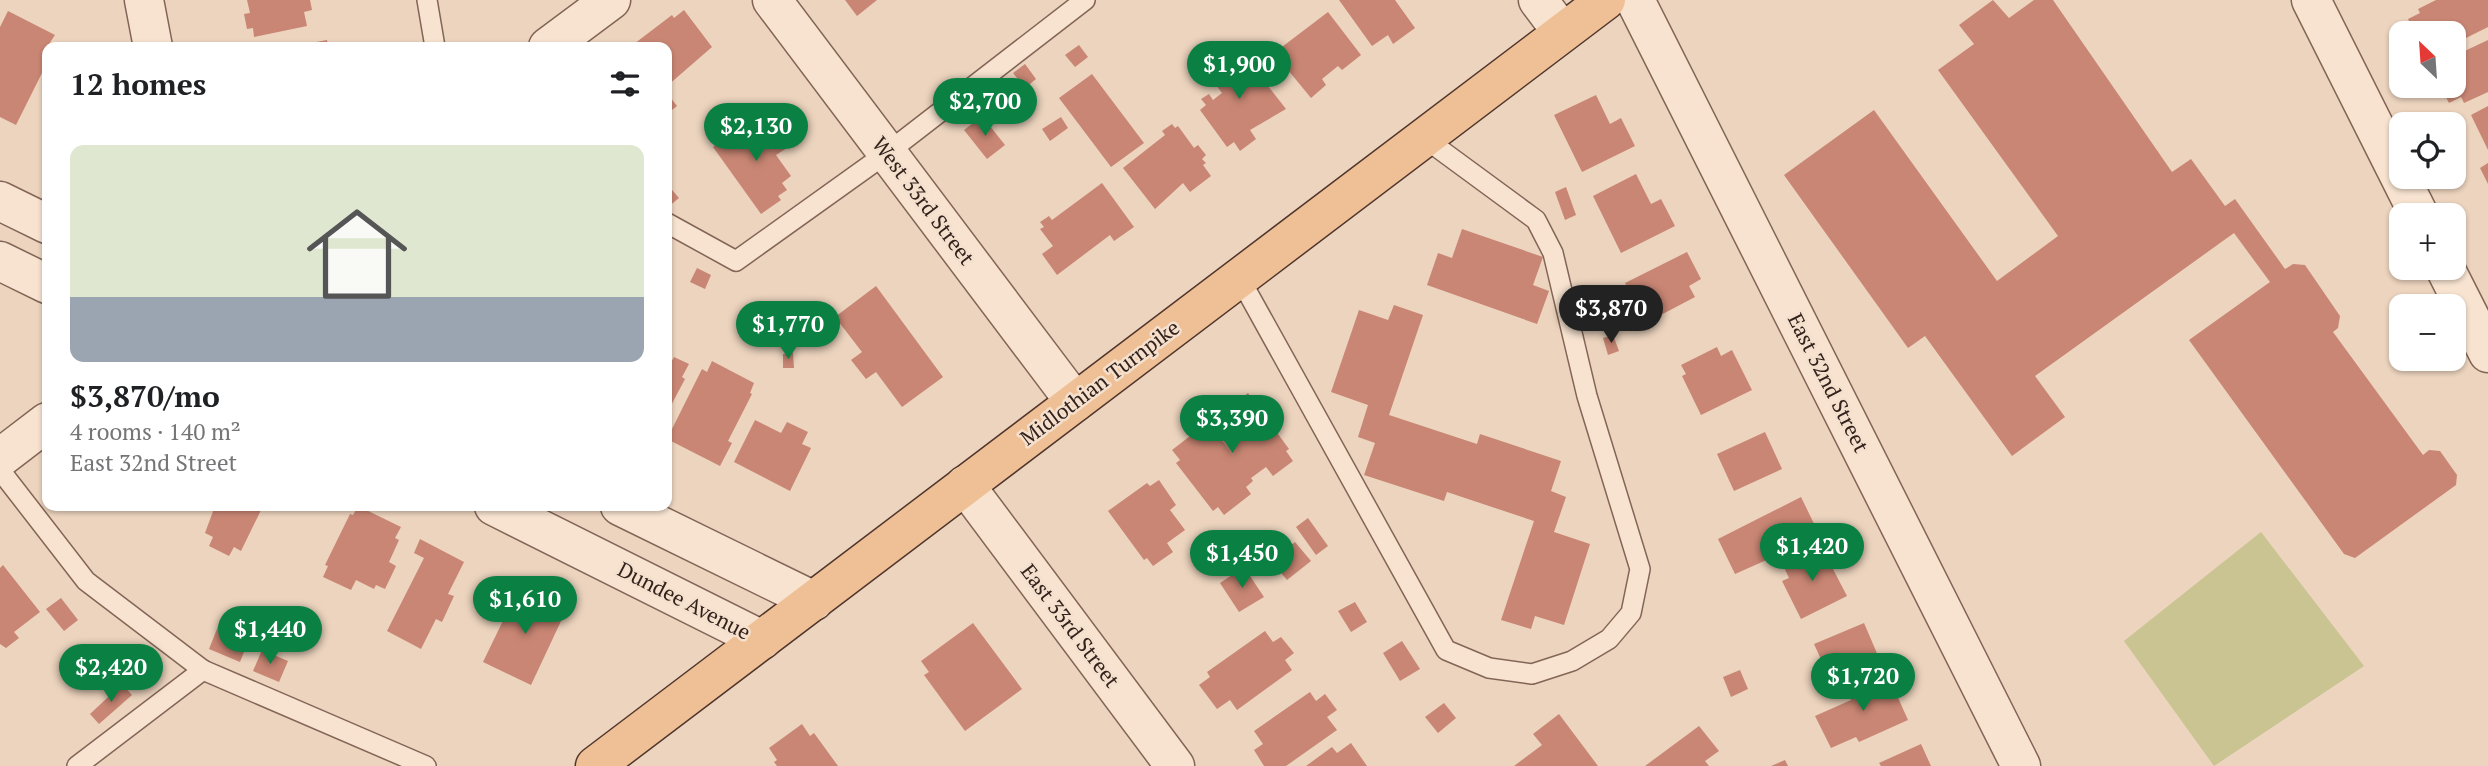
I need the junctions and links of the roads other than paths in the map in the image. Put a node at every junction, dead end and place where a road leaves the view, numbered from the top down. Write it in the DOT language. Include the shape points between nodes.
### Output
graph roads {
  1 [pos="144,0"];
  2 [pos="427,0"];
  3 [pos="611,0"];
  4 [pos="772,0"];
  5 [pos="1085,0"];
  6 [pos="1538,0"];
  7 [pos="1606,0"];
  8 [pos="1635,0"];
  9 [pos="2311,0"];
  10 [pos="1562,32"];
  11 [pos="152,42"];
  12 [pos="434,42"];
  13 [pos="555,42"];
  14 [pos="1423,137"];
  15 [pos="887,153"];
  16 [pos="0,201"];
  17 [pos="2413,203"];
  18 [pos="42,222"];
  19 [pos="672,226"];
  20 [pos="0,261"];
  21 [pos="1238,277"];
  22 [pos="2451,280"];
  23 [pos="42,282"];
  24 [pos="2488,353"];
  25 [pos="1075,402"];
  26 [pos="42,426"];
  27 [pos="0,458"];
  28 [pos="0,471"];
  29 [pos="965,485"];
  30 [pos="504,511"];
  31 [pos="630,511"];
  32 [pos="814,601"];
  33 [pos="762,640"];
  34 [pos="203,670"];
  35 [pos="77,766"];
  36 [pos="426,766"];
  37 [pos="595,766"];
  38 [pos="1175,766"];
  39 [pos="2021,766"];
  1 -- 11 [label="street"];
  2 -- 12 [label="lane"];
  3 -- 13 [label="street"];
  4 -- 15 [label="street, West 33rd Street"];
  5 -- 15 [label="lane"];
  6 -- 10 [label="street"];
  7 -- 10 [label="main road, Midlothian Turnpike"];
  8 -- 39 [label="street, East 32nd Street"];
  9 -- 17 [label="street"];
  10 -- 14 [label="main road, Midlothian Turnpike"];
  14 -- 21 [label="main road, Midlothian Turnpike"];
  14 -- 21 [label="lane" via="1536,220 1553,253 1587,396 1640,569 1631,613 1609,639 1572,661 1532,674 1489,668 1446,650"];
  15 -- 19 [label="lane" via="736,261"];
  15 -- 25 [label="street, West 33rd Street"];
  16 -- 18 [label="street"];
  20 -- 23 [label="street"];
  21 -- 25 [label="main road, Midlothian Turnpike"];
  22 -- 24 [label="street"];
  25 -- 29 [label="main road, Midlothian Turnpike"];
  26 -- 27 [label="street"];
  28 -- 34 [label="lane" via="86,581"];
  29 -- 32 [label="main road, Midlothian Turnpike"];
  29 -- 38 [label="street, East 33rd Street"];
  30 -- 33 [label="street, Dundee Avenue"];
  31 -- 32 [label="street"];
  32 -- 33 [label="main road, Midlothian Turnpike"];
  33 -- 37 [label="main road, Midlothian Turnpike"];
  34 -- 35 [label="lane"];
  34 -- 36 [label="lane"];
}
